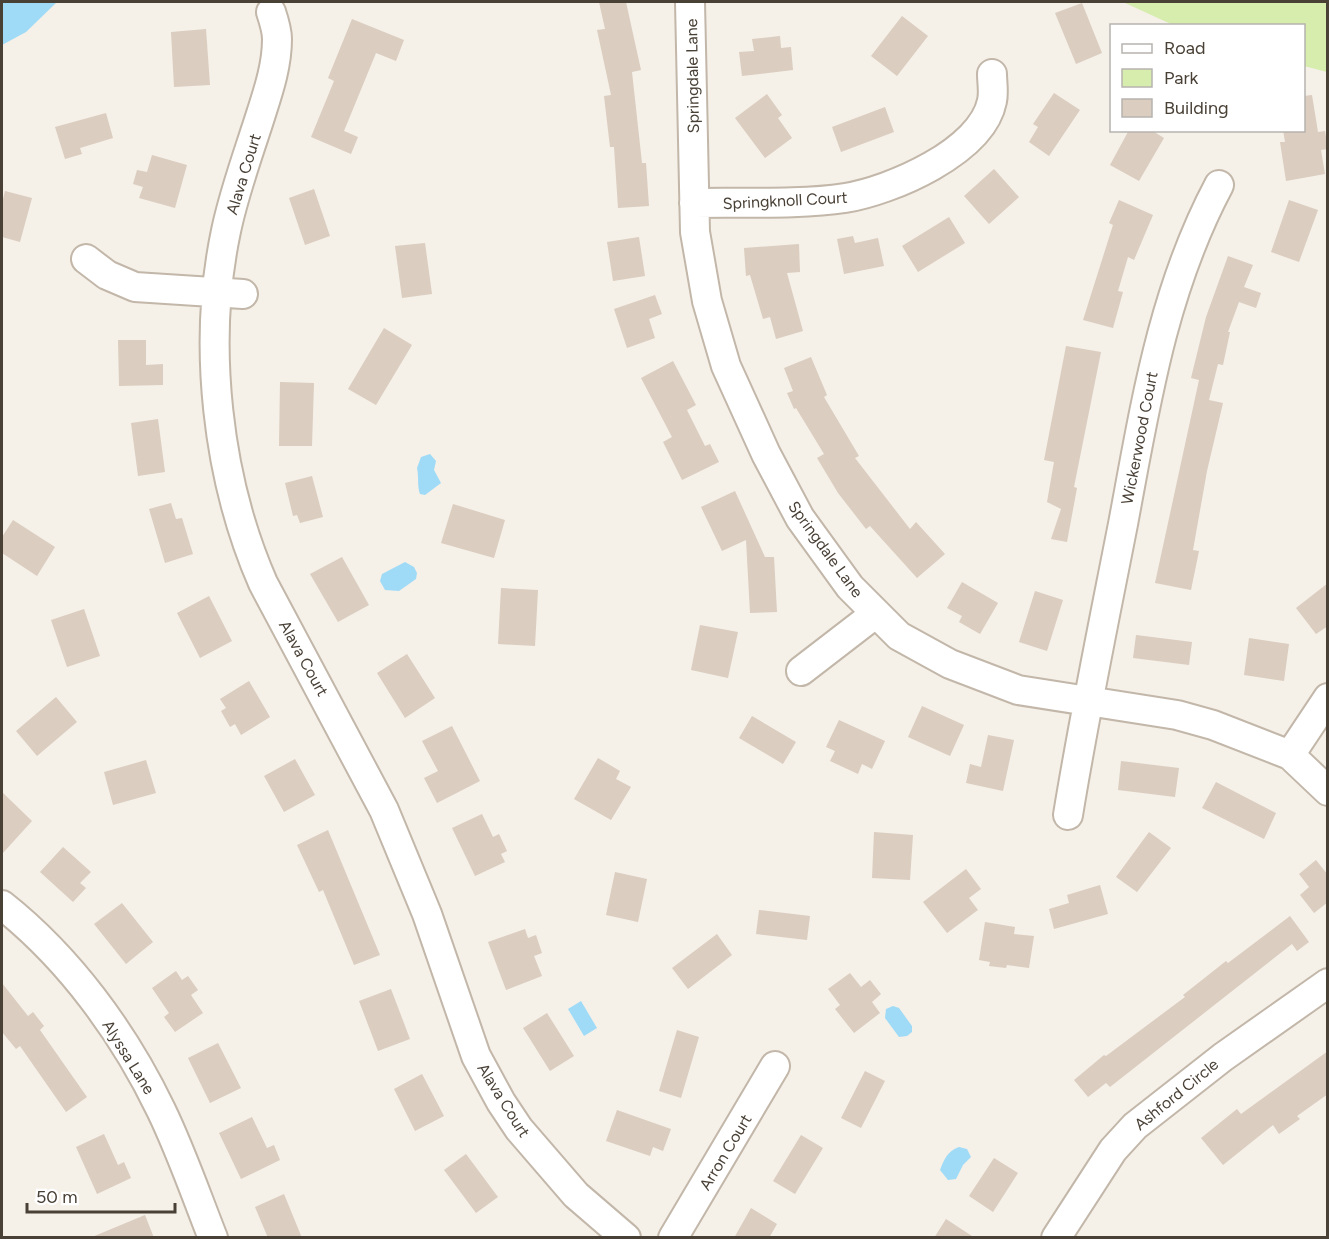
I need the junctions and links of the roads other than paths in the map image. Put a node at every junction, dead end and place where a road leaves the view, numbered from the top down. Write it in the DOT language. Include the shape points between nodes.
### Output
graph roads {
  1 [pos="690,2"];
  2 [pos="271,12"];
  3 [pos="992,74"];
  4 [pos="1219,185"];
  5 [pos="694,203"];
  6 [pos="86,259"];
  7 [pos="231,294"];
  8 [pos="875,614"];
  9 [pos="801,671"];
  10 [pos="1328,698"];
  11 [pos="1087,699"];
  12 [pos="1290,755"];
  13 [pos="1328,791"];
  14 [pos="1068,815"];
  15 [pos="2,905"];
  16 [pos="1328,982"];
  17 [pos="775,1066"];
  18 [pos="213,1238"];
  19 [pos="626,1238"];
  20 [pos="674,1238"];
  21 [pos="1056,1238"];
  1 -- 5 [label="street, Springdale Lane"];
  2 -- 7 [label="street, Alava Court" via="278,36 275,67 226,231"];
  3 -- 5 [label="street, Springknoll Court" via="992,102 976,130 948,155 896,184 843,199"];
  4 -- 11 [label="street, Wickerwood Court" via="1188,250 1163,321"];
  5 -- 8 [label="street, Springdale Lane" via="707,301 726,366 800,518 850,587"];
  6 -- 7 [label="street" via="107,275 135,287"];
  7 -- 19 [label="street, Alava Court" via="216,358 218,409 231,489 252,559 387,817 429,921 476,1056 501,1102 576,1195"];
  8 -- 9 [label="street"];
  8 -- 11 [label="street, Springdale Lane" via="920,649 992,681 1036,694"];
  10 -- 12 [label="street"];
  11 -- 12 [label="street, Springdale Lane" via="1177,715"];
  11 -- 14 [label="street, Wickerwood Court"];
  12 -- 13 [label="street, Springdale Lane"];
  15 -- 18 [label="street, Alyssa Lane" via="45,942 120,1038 162,1112"];
  16 -- 21 [label="street, Ashford Circle" via="1223,1056 1135,1126 1113,1149"];
  17 -- 20 [label="street, Arron Court"];
}
